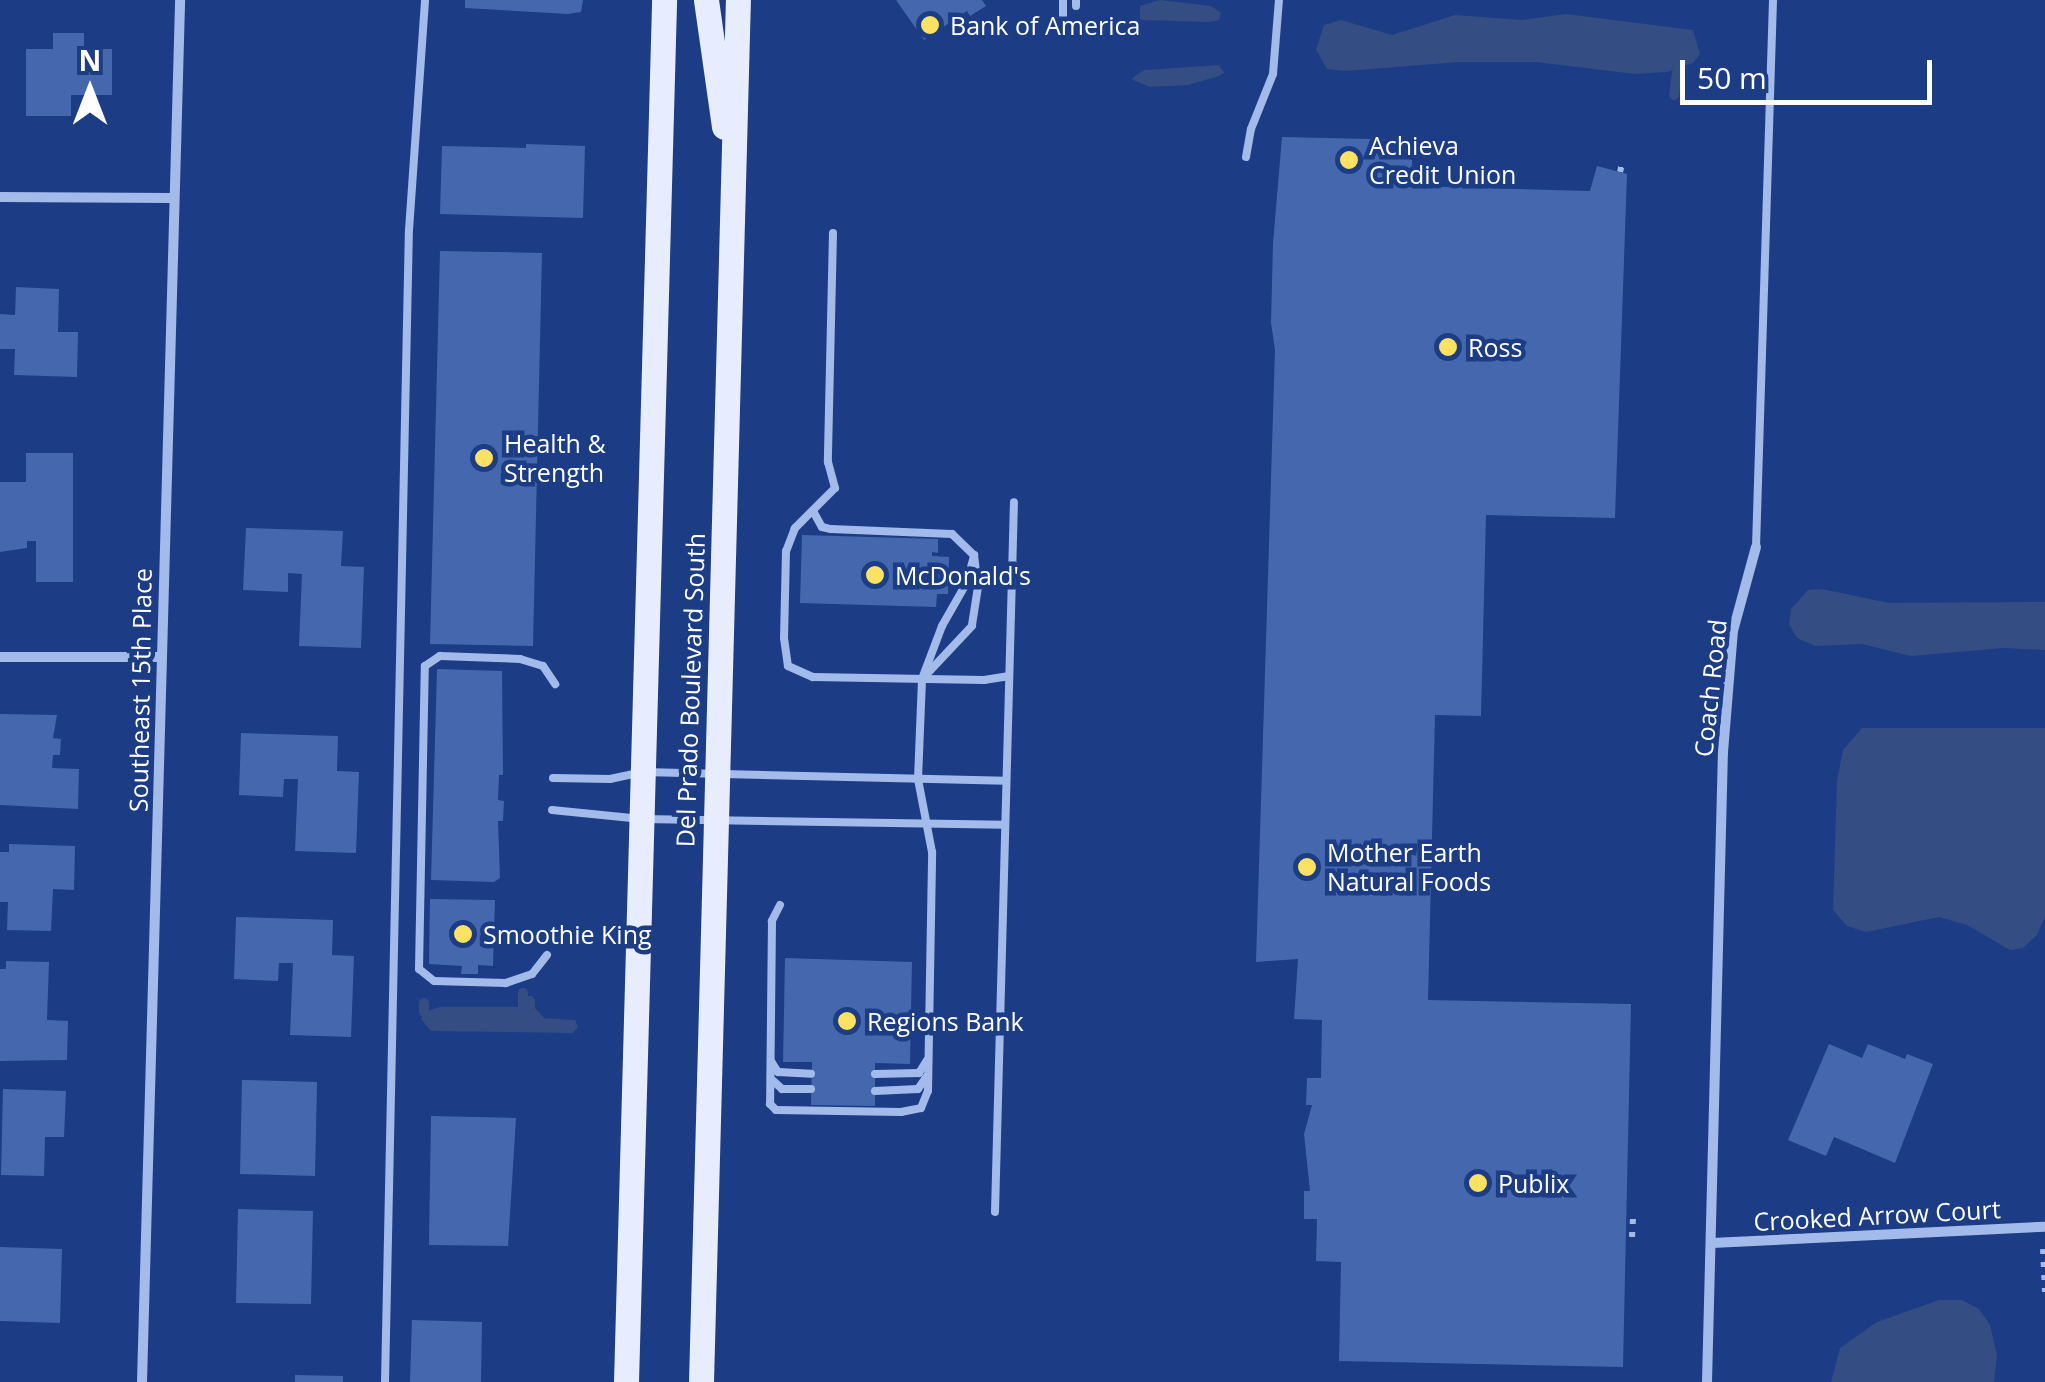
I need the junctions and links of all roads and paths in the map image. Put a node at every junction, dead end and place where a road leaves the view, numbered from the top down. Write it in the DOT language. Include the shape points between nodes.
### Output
graph roads {
  1 [pos="180,0"];
  2 [pos="426,0"];
  3 [pos="664,0"];
  4 [pos="706,0"];
  5 [pos="738,0"];
  6 [pos="1063,0"];
  7 [pos="1278,0"];
  8 [pos="1773,0"];
  9 [pos="1063,21"];
  10 [pos="1246,158"];
  11 [pos="734,171"];
  12 [pos="0,197"];
  13 [pos="172,198"];
  14 [pos="834,233"];
  15 [pos="1014,502"];
  16 [pos="813,511"];
  17 [pos="1756,547"];
  18 [pos="974,555"];
  19 [pos="0,657"];
  20 [pos="161,657"];
  21 [pos="1008,676"];
  22 [pos="922,679"];
  23 [pos="555,684"];
  24 [pos="643,772"];
  25 [pos="717,774"];
  26 [pos="552,778"];
  27 [pos="918,779"];
  28 [pos="1004,781"];
  29 [pos="399,808"];
  30 [pos="422,809"];
  31 [pos="552,810"];
  32 [pos="642,819"];
  33 [pos="716,819"];
  34 [pos="924,823"];
  35 [pos="1004,825"];
  36 [pos="780,905"];
  37 [pos="547,956"];
  38 [pos="929,1052"];
  39 [pos="769,1057"];
  40 [pos="929,1070"];
  41 [pos="769,1074"];
  42 [pos="812,1074"];
  43 [pos="874,1074"];
  44 [pos="812,1090"];
  45 [pos="874,1090"];
  46 [pos="995,1212"];
  47 [pos="1632,1218"];
  48 [pos="2044,1227"];
  49 [pos="1632,1237"];
  50 [pos="1712,1243"];
  51 [pos="2045,1292"];
  52 [pos="628,1378"];
  53 [pos="142,1382"];
  54 [pos="386,1382"];
  55 [pos="701,1382"];
  56 [pos="1707,1382"];
  1 -- 13 [label="street, Southeast 15th Place"];
  2 -- 29 [label="lane" via="409,230"];
  3 -- 24 [label="main road, Del Prado Boulevard South"];
  4 -- 11 [label="main road"];
  5 -- 11 [label="main road, Del Prado Boulevard South"];
  6 -- 9 [label="lane"];
  7 -- 10 [label="lane" via="1273,74"];
  8 -- 17 [label="lane, Coach Road"];
  11 -- 25 [label="main road, Del Prado Boulevard South"];
  12 -- 13 [label="street"];
  13 -- 20 [label="street, Southeast 15th Place"];
  14 -- 16 [label="lane" via="828,462 836,488"];
  15 -- 21 [label="lane"];
  16 -- 18 [label="lane" via="822,527 832,529 952,534"];
  16 -- 22 [label="lane" via="795,528 786,552 788,666 813,677"];
  17 -- 50 [label="street, Coach Road" via="1733,631 1723,752"];
  18 -- 22 [label="lane"];
  18 -- 22 [label="lane" via="972,626"];
  19 -- 20 [label="street"];
  20 -- 53 [label="street, Southeast 15th Place"];
  21 -- 22 [label="lane"];
  21 -- 28 [label="lane"];
  22 -- 27 [label="lane"];
  23 -- 30 [label="lane" via="542,666 520,658 428,661"];
  24 -- 25 [label="lane"];
  24 -- 26 [label="lane"];
  24 -- 32 [label="main road, Del Prado Boulevard South"];
  25 -- 27 [label="lane"];
  25 -- 33 [label="main road, Del Prado Boulevard South"];
  27 -- 28 [label="lane"];
  27 -- 34 [label="lane"];
  28 -- 35 [label="lane"];
  29 -- 30 [label="lane"];
  29 -- 54 [label="lane"];
  30 -- 37 [label="lane" via="422,974 434,980 516,981"];
  31 -- 32 [label="lane"];
  32 -- 33 [label="lane"];
  32 -- 52 [label="main road, Del Prado Boulevard South"];
  33 -- 34 [label="lane"];
  33 -- 55 [label="main road, Del Prado Boulevard South"];
  34 -- 35 [label="lane"];
  34 -- 38 [label="lane" via="932,852"];
  35 -- 46 [label="lane"];
  36 -- 39 [label="lane" via="772,921"];
  38 -- 40 [label="lane"];
  38 -- 43 [label="lane" via="919,1073"];
  39 -- 41 [label="lane"];
  39 -- 42 [label="lane" via="778,1072"];
  40 -- 41 [label="lane" via="921,1108 901,1112 776,1110"];
  40 -- 45 [label="lane" via="918,1090"];
  41 -- 44 [label="lane" via="782,1089"];
  47 -- 49 [label="path"];
  48 -- 50 [label="street, Crooked Arrow Court"];
  48 -- 51 [label="path"];
  50 -- 56 [label="street, Coach Road"];
}
